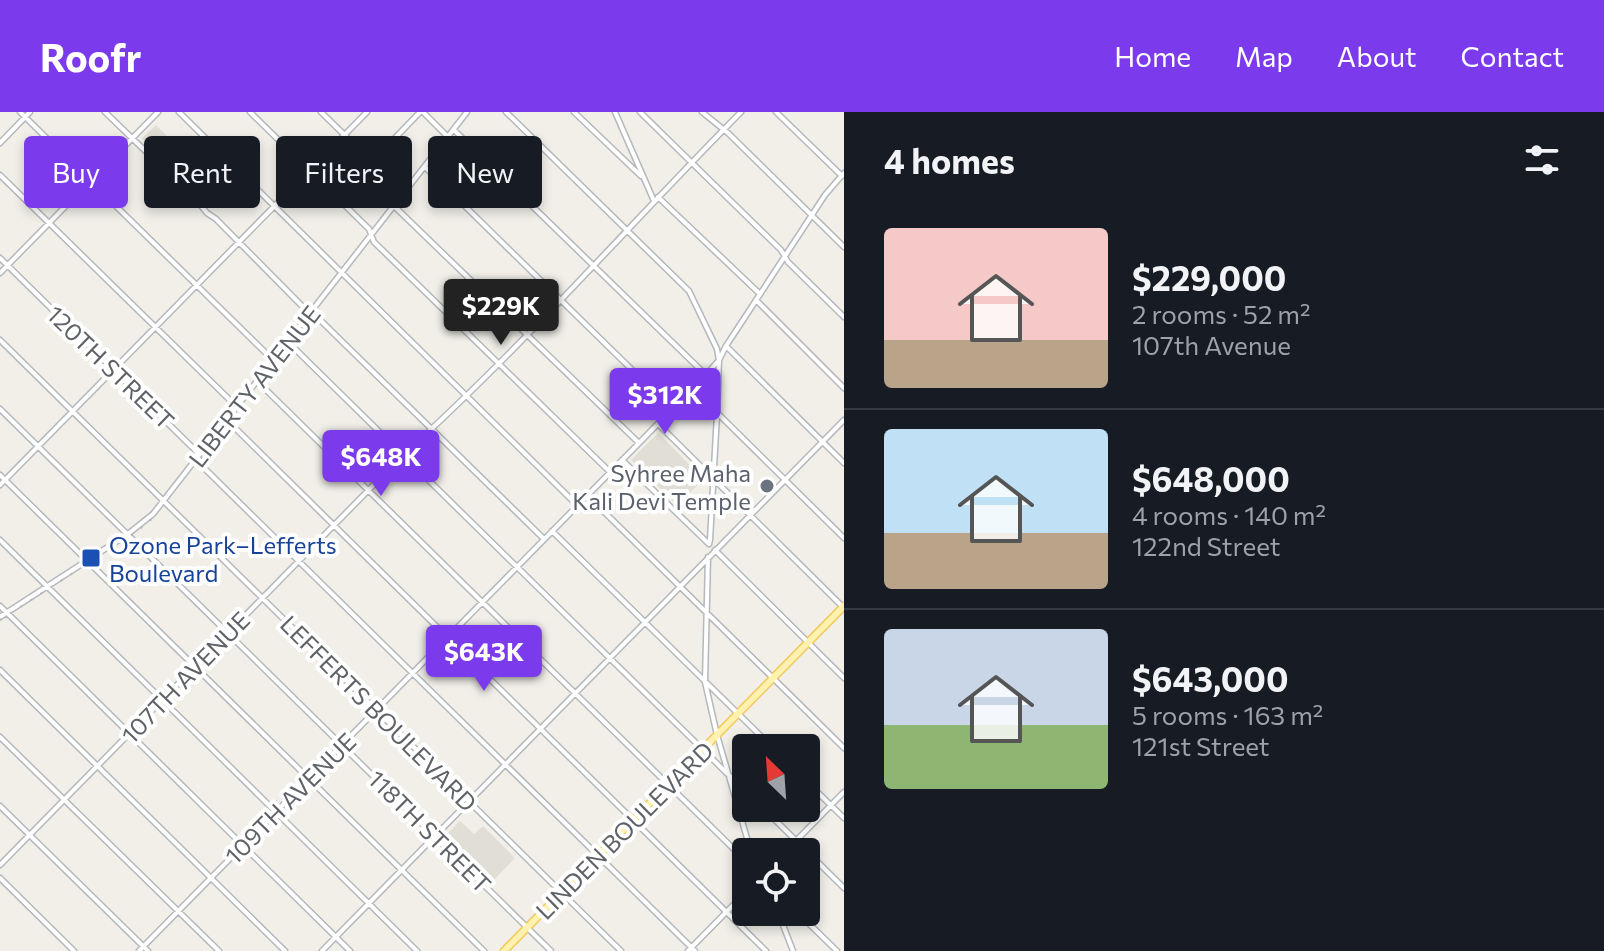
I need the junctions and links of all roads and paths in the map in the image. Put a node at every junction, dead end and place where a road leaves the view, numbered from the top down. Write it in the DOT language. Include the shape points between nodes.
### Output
graph roads {
  1 [pos="20,112"];
  2 [pos="30,112"];
  3 [pos="105,112"];
  4 [pos="158,112"];
  5 [pos="179,112"];
  6 [pos="250,112"];
  7 [pos="321,112"];
  8 [pos="367,112"];
  9 [pos="422,112"];
  10 [pos="467,112"];
  11 [pos="506,112"];
  12 [pos="574,112"];
  13 [pos="615,112"];
  14 [pos="640,112"];
  15 [pos="702,112"];
  16 [pos="741,112"];
  17 [pos="776,112"];
  18 [pos="25,117"];
  19 [pos="454,130"];
  20 [pos="723,130"];
  21 [pos="345,135"];
  22 [pos="45,136"];
  23 [pos="398,136"];
  24 [pos="447,136"];
  25 [pos="449,136"];
  26 [pos="276,138"];
  27 [pos="132,139"];
  28 [pos="0,143"];
  29 [pos="128,143"];
  30 [pos="691,162"];
  31 [pos="428,163"];
  32 [pos="425,167"];
  33 [pos="0,175"];
  34 [pos="843,175"];
  35 [pos="642,178"];
  36 [pos="412,183"];
  37 [pos="656,199"];
  38 [pos="275,206"];
  39 [pos="64,208"];
  40 [pos="119,208"];
  41 [pos="348,208"];
  42 [pos="392,208"];
  43 [pos="396,208"];
  44 [pos="812,216"];
  45 [pos="49,223"];
  46 [pos="627,231"];
  47 [pos="371,235"];
  48 [pos="238,243"];
  49 [pos="844,247"];
  50 [pos="785,257"];
  51 [pos="0,258"];
  52 [pos="7,265"];
  53 [pos="594,266"];
  54 [pos="0,273"];
  55 [pos="342,273"];
  56 [pos="197,285"];
  57 [pos="760,294"];
  58 [pos="560,300"];
  59 [pos="756,300"];
  60 [pos="310,313"];
  61 [pos="844,317"];
  62 [pos="156,327"];
  63 [pos="527,334"];
  64 [pos="0,340"];
  65 [pos="288,342"];
  66 [pos="726,346"];
  67 [pos="273,360"];
  68 [pos="719,360"];
  69 [pos="498,363"];
  70 [pos="114,370"];
  71 [pos="706,375"];
  72 [pos="257,381"];
  73 [pos="692,388"];
  74 [pos="844,388"];
  75 [pos="466,396"];
  76 [pos="237,407"];
  77 [pos="0,409"];
  78 [pos="672,409"];
  79 [pos="73,412"];
  80 [pos="717,414"];
  81 [pos="227,420"];
  82 [pos="844,420"];
  83 [pos="658,424"];
  84 [pos="432,429"];
  85 [pos="823,442"];
  86 [pos="639,443"];
  87 [pos="38,446"];
  88 [pos="403,455"];
  89 [pos="198,457"];
  90 [pos="622,460"];
  91 [pos="844,463"];
  92 [pos="610,472"];
  93 [pos="0,475"];
  94 [pos="5,480"];
  95 [pos="713,480"];
  96 [pos="785,480"];
  97 [pos="0,485"];
  98 [pos="369,490"];
  99 [pos="587,495"];
  100 [pos="163,501"];
  101 [pos="577,505"];
  102 [pos="750,516"];
  103 [pos="334,526"];
  104 [pos="552,530"];
  105 [pos="128,534"];
  106 [pos="844,538"];
  107 [pos="544,539"];
  108 [pos="0,540"];
  109 [pos="709,544"];
  110 [pos="715,551"];
  111 [pos="708,557"];
  112 [pos="88,560"];
  113 [pos="299,561"];
  114 [pos="517,567"];
  115 [pos="680,586"];
  116 [pos="47,587"];
  117 [pos="263,598"];
  118 [pos="482,602"];
  119 [pos="0,606"];
  120 [pos="844,607"];
  121 [pos="7,612"];
  122 [pos="707,613"];
  123 [pos="0,617"];
  124 [pos="645,622"];
  125 [pos="228,633"];
  126 [pos="447,637"];
  127 [pos="808,642"];
  128 [pos="610,658"];
  129 [pos="195,667"];
  130 [pos="0,670"];
  131 [pos="412,673"];
  132 [pos="773,678"];
  133 [pos="844,678"];
  134 [pos="705,682"];
  135 [pos="576,693"];
  136 [pos="162,700"];
  137 [pos="376,710"];
  138 [pos="738,713"];
  139 [pos="540,729"];
  140 [pos="130,734"];
  141 [pos="759,734"];
  142 [pos="717,735"];
  143 [pos="0,737"];
  144 [pos="342,745"];
  145 [pos="844,748"];
  146 [pos="703,749"];
  147 [pos="505,765"];
  148 [pos="98,766"];
  149 [pos="728,775"];
  150 [pos="309,779"];
  151 [pos="732,779"];
  152 [pos="668,785"];
  153 [pos="844,792"];
  154 [pos="820,794"];
  155 [pos="65,799"];
  156 [pos="469,801"];
  157 [pos="831,805"];
  158 [pos="0,806"];
  159 [pos="276,812"];
  160 [pos="844,818"];
  161 [pos="633,820"];
  162 [pos="777,822"];
  163 [pos="30,835"];
  164 [pos="435,836"];
  165 [pos="747,838"];
  166 [pos="793,838"];
  167 [pos="799,838"];
  168 [pos="243,845"];
  169 [pos="732,847"];
  170 [pos="598,856"];
  171 [pos="820,864"];
  172 [pos="0,865"];
  173 [pos="402,870"];
  174 [pos="0,878"];
  175 [pos="211,878"];
  176 [pos="844,888"];
  177 [pos="562,893"];
  178 [pos="369,903"];
  179 [pos="732,906"];
  180 [pos="178,911"];
  181 [pos="726,912"];
  182 [pos="783,926"];
  183 [pos="811,926"];
  184 [pos="527,927"];
  185 [pos="336,937"];
  186 [pos="144,946"];
  187 [pos="691,950"];
  188 [pos="74,951"];
  189 [pos="139,951"];
  190 [pos="148,951"];
  191 [pos="219,951"];
  192 [pos="285,951"];
  193 [pos="322,951"];
  194 [pos="350,951"];
  195 [pos="417,951"];
  196 [pos="484,951"];
  197 [pos="504,951"];
  198 [pos="551,951"];
  199 [pos="621,951"];
  200 [pos="766,951"];
  201 [pos="793,951"];
  202 [pos="837,951"];
  1 -- 18 [label="street"];
  2 -- 18 [label="street"];
  3 -- 27 [label="street"];
  4 -- 27 [label="street"];
  5 -- 38 [label="street"];
  6 -- 26 [label="street"];
  7 -- 21 [label="street"];
  8 -- 21 [label="street"];
  9 -- 23 [label="street"];
  9 -- 24 [label="street"];
  10 -- 19 [label="street, LIBERTY AVENUE"];
  11 -- 46 [label="street"];
  12 -- 35 [label="street"];
  13 -- 35 [label="street"];
  14 -- 30 [label="street"];
  15 -- 20 [label="street"];
  16 -- 20 [label="street, 107TH AVENUE"];
  17 -- 34 [label="street"];
  18 -- 22 [label="street"];
  18 -- 28 [label="street"];
  19 -- 25 [label="street, LIBERTY AVENUE"];
  19 -- 53 [label="street"];
  20 -- 30 [label="street, 107TH AVENUE"];
  20 -- 44 [label="street"];
  27 -- 29 [label="street"];
  27 -- 48 [label="street"];
  30 -- 37 [label="street, 107TH AVENUE"];
  30 -- 50 [label="street"];
  31 -- 32 [label="street, LIBERTY AVENUE"];
  32 -- 36 [label="street, LIBERTY AVENUE"];
  32 -- 58 [label="street"];
  33 -- 45 [label="street"];
  34 -- 44 [label="street, 109TH AVENUE"];
  35 -- 37 [label="street"];
  37 -- 46 [label="street, 107TH AVENUE"];
  37 -- 57 [label="street"];
  38 -- 48 [label="street"];
  38 -- 55 [label="street"];
  39 -- 45 [label="street"];
  40 -- 56 [label="street"];
  41 -- 47 [label="street"];
  42 -- 47 [label="street, LIBERTY AVENUE"];
  43 -- 63 [label="street"];
  44 -- 49 [label="street"];
  44 -- 50 [label="street, 109TH AVENUE"];
  45 -- 52 [label="street"];
  45 -- 62 [label="street"];
  46 -- 53 [label="street, 107TH AVENUE"];
  46 -- 68 [label="street" via="689,291"];
  47 -- 55 [label="street, LIBERTY AVENUE"];
  47 -- 69 [label="street"];
  48 -- 56 [label="street"];
  48 -- 60 [label="street"];
  50 -- 57 [label="street, 109TH AVENUE"];
  50 -- 61 [label="street"];
  51 -- 52 [label="street, 120TH STREET"];
  52 -- 54 [label="street"];
  52 -- 70 [label="street, 120TH STREET"];
  53 -- 58 [label="street, 107TH AVENUE"];
  53 -- 71 [label="street"];
  55 -- 60 [label="street, LIBERTY AVENUE"];
  55 -- 75 [label="street"];
  56 -- 62 [label="street"];
  56 -- 67 [label="street"];
  57 -- 59 [label="street, 109TH AVENUE"];
  58 -- 63 [label="street, 107TH AVENUE"];
  58 -- 78 [label="street"];
  59 -- 66 [label="street, 109TH AVENUE"];
  59 -- 74 [label="street"];
  60 -- 65 [label="street, LIBERTY AVENUE"];
  60 -- 84 [label="street"];
  62 -- 70 [label="street"];
  62 -- 76 [label="street"];
  63 -- 69 [label="street, 107TH AVENUE"];
  63 -- 86 [label="street"];
  64 -- 79 [label="street, LEFFERTS BOULEVARD"];
  65 -- 67 [label="street, LIBERTY AVENUE"];
  65 -- 88 [label="street"];
  66 -- 68 [label="street, 109TH AVENUE"];
  66 -- 85 [label="street"];
  67 -- 72 [label="street, LIBERTY AVENUE"];
  68 -- 71 [label="street, 109TH AVENUE"];
  68 -- 80 [label="street"];
  69 -- 75 [label="street, 107TH AVENUE"];
  69 -- 92 [label="street"];
  70 -- 79 [label="street"];
  70 -- 89 [label="street, 120TH STREET"];
  71 -- 73 [label="street, 109TH AVENUE"];
  72 -- 76 [label="street, LIBERTY AVENUE"];
  72 -- 98 [label="street"];
  73 -- 78 [label="street, 109TH AVENUE"];
  73 -- 80 [label="street"];
  75 -- 84 [label="street, 107TH AVENUE"];
  75 -- 101 [label="street"];
  76 -- 81 [label="street, LIBERTY AVENUE"];
  77 -- 87 [label="street, 118TH STREET"];
  78 -- 83 [label="street, 109TH AVENUE"];
  79 -- 87 [label="street"];
  79 -- 100 [label="street, LEFFERTS BOULEVARD"];
  80 -- 95 [label="street"];
  80 -- 96 [label="street"];
  81 -- 89 [label="street, LIBERTY AVENUE"];
  81 -- 103 [label="street"];
  82 -- 85 [label="street"];
  83 -- 86 [label="street, 109TH AVENUE"];
  83 -- 95 [label="street"];
  84 -- 88 [label="street, 107TH AVENUE"];
  84 -- 107 [label="street"];
  85 -- 91 [label="street"];
  85 -- 96 [label="street"];
  86 -- 90 [label="street, 109TH AVENUE"];
  87 -- 94 [label="street"];
  87 -- 105 [label="street, 118TH STREET"];
  88 -- 98 [label="street, 107TH AVENUE"];
  88 -- 114 [label="street"];
  89 -- 100 [label="street, LIBERTY AVENUE"];
  89 -- 113 [label="street, 120TH STREET"];
  90 -- 92 [label="street, 109TH AVENUE"];
  90 -- 109 [label="street"];
  92 -- 99 [label="street, 109TH AVENUE"];
  93 -- 94 [label="street"];
  94 -- 97 [label="street"];
  94 -- 112 [label="street"];
  95 -- 102 [label="street"];
  95 -- 109 [label="street"];
  96 -- 102 [label="street"];
  96 -- 106 [label="street"];
  98 -- 103 [label="street, 107TH AVENUE"];
  98 -- 118 [label="street"];
  99 -- 101 [label="street, 109TH AVENUE"];
  99 -- 115 [label="street"];
  100 -- 105 [label="street, LIBERTY AVENUE"];
  100 -- 117 [label="street, LEFFERTS BOULEVARD"];
  101 -- 104 [label="street, 109TH AVENUE"];
  102 -- 110 [label="street"];
  102 -- 120 [label="street"];
  103 -- 113 [label="street, 107TH AVENUE"];
  103 -- 126 [label="street"];
  104 -- 107 [label="street, 109TH AVENUE"];
  104 -- 124 [label="street"];
  105 -- 112 [label="street, LIBERTY AVENUE"];
  105 -- 125 [label="street, 118TH STREET"];
  107 -- 114 [label="street, 109TH AVENUE"];
  108 -- 116 [label="street"];
  109 -- 110 [label="street"];
  110 -- 111 [label="street"];
  110 -- 127 [label="street"];
  111 -- 115 [label="street"];
  111 -- 122 [label="street"];
  112 -- 116 [label="street, LIBERTY AVENUE"];
  112 -- 129 [label="street"];
  113 -- 117 [label="street, 107TH AVENUE"];
  113 -- 131 [label="street, 120TH STREET"];
  114 -- 118 [label="street, 109TH AVENUE"];
  114 -- 128 [label="street"];
  115 -- 122 [label="street"];
  115 -- 124 [label="street"];
  116 -- 121 [label="street, LIBERTY AVENUE"];
  116 -- 136 [label="street"];
  117 -- 125 [label="street, 107TH AVENUE"];
  117 -- 137 [label="street, LEFFERTS BOULEVARD"];
  118 -- 126 [label="street, 109TH AVENUE"];
  118 -- 135 [label="street"];
  119 -- 121 [label="street"];
  120 -- 127 [label="main road, LINDEN BOULEVARD"];
  121 -- 123 [label="street, LIBERTY AVENUE"];
  121 -- 140 [label="street"];
  122 -- 132 [label="street"];
  122 -- 134 [label="street"];
  124 -- 128 [label="street"];
  124 -- 134 [label="street"];
  125 -- 129 [label="street, 107TH AVENUE"];
  125 -- 144 [label="street, 118TH STREET"];
  126 -- 131 [label="street, 109TH AVENUE"];
  126 -- 139 [label="street"];
  127 -- 132 [label="main road, LINDEN BOULEVARD"];
  127 -- 133 [label="street"];
  128 -- 135 [label="street"];
  128 -- 146 [label="street"];
  129 -- 136 [label="street, 107TH AVENUE"];
  129 -- 150 [label="street"];
  130 -- 148 [label="street"];
  131 -- 137 [label="street, 109TH AVENUE"];
  131 -- 147 [label="street, 120TH STREET"];
  132 -- 138 [label="main road, LINDEN BOULEVARD"];
  132 -- 145 [label="street"];
  134 -- 138 [label="street"];
  134 -- 142 [label="street"];
  135 -- 139 [label="street"];
  135 -- 152 [label="street"];
  136 -- 140 [label="street, 107TH AVENUE"];
  136 -- 159 [label="street"];
  137 -- 144 [label="street, 109TH AVENUE"];
  137 -- 156 [label="street, LEFFERTS BOULEVARD"];
  138 -- 141 [label="street"];
  138 -- 142 [label="main road, LINDEN BOULEVARD"];
  139 -- 147 [label="street"];
  139 -- 161 [label="street"];
  140 -- 148 [label="street, 107TH AVENUE"];
  140 -- 168 [label="street"];
  142 -- 146 [label="main road, LINDEN BOULEVARD"];
  142 -- 149 [label="street"];
  143 -- 155 [label="street"];
  144 -- 150 [label="street, 109TH AVENUE"];
  144 -- 164 [label="street, 118TH STREET"];
  146 -- 149 [label="street"];
  146 -- 152 [label="main road, LINDEN BOULEVARD"];
  147 -- 156 [label="street"];
  147 -- 170 [label="street, 120TH STREET"];
  148 -- 155 [label="street, 107TH AVENUE"];
  148 -- 175 [label="street"];
  149 -- 151 [label="street"];
  149 -- 165 [label="street"];
  150 -- 159 [label="street, 109TH AVENUE"];
  150 -- 173 [label="street"];
  152 -- 161 [label="main road, LINDEN BOULEVARD"];
  152 -- 169 [label="street"];
  153 -- 157 [label="street"];
  154 -- 157 [label="street"];
  155 -- 163 [label="street, 107TH AVENUE"];
  155 -- 180 [label="street"];
  156 -- 164 [label="street"];
  156 -- 177 [label="street, LEFFERTS BOULEVARD"];
  157 -- 160 [label="street"];
  157 -- 167 [label="street"];
  158 -- 163 [label="street"];
  159 -- 168 [label="street, 109TH AVENUE"];
  159 -- 178 [label="street"];
  161 -- 170 [label="main road, LINDEN BOULEVARD"];
  161 -- 181 [label="street"];
  162 -- 166 [label="street"];
  163 -- 172 [label="street, 107TH AVENUE"];
  163 -- 186 [label="street"];
  164 -- 173 [label="street"];
  164 -- 184 [label="street, 118TH STREET"];
  168 -- 175 [label="street, 109TH AVENUE"];
  168 -- 185 [label="street"];
  170 -- 177 [label="main road, LINDEN BOULEVARD"];
  170 -- 187 [label="street, 120TH STREET"];
  171 -- 176 [label="street"];
  173 -- 178 [label="street"];
  173 -- 196 [label="street"];
  174 -- 188 [label="street"];
  175 -- 180 [label="street, 109TH AVENUE"];
  175 -- 192 [label="street"];
  177 -- 184 [label="main road, LINDEN BOULEVARD"];
  177 -- 199 [label="street, LEFFERTS BOULEVARD"];
  178 -- 185 [label="street"];
  178 -- 195 [label="street"];
  179 -- 181 [label="street"];
  180 -- 186 [label="street, 109TH AVENUE"];
  180 -- 191 [label="street"];
  181 -- 187 [label="street"];
  181 -- 200 [label="street"];
  182 -- 201 [label="street"];
  183 -- 202 [label="street"];
  184 -- 197 [label="main road, LINDEN BOULEVARD"];
  184 -- 198 [label="street, 118TH STREET"];
  185 -- 193 [label="street"];
  185 -- 194 [label="street"];
  186 -- 189 [label="street, 109TH AVENUE"];
  186 -- 190 [label="street"];
}
